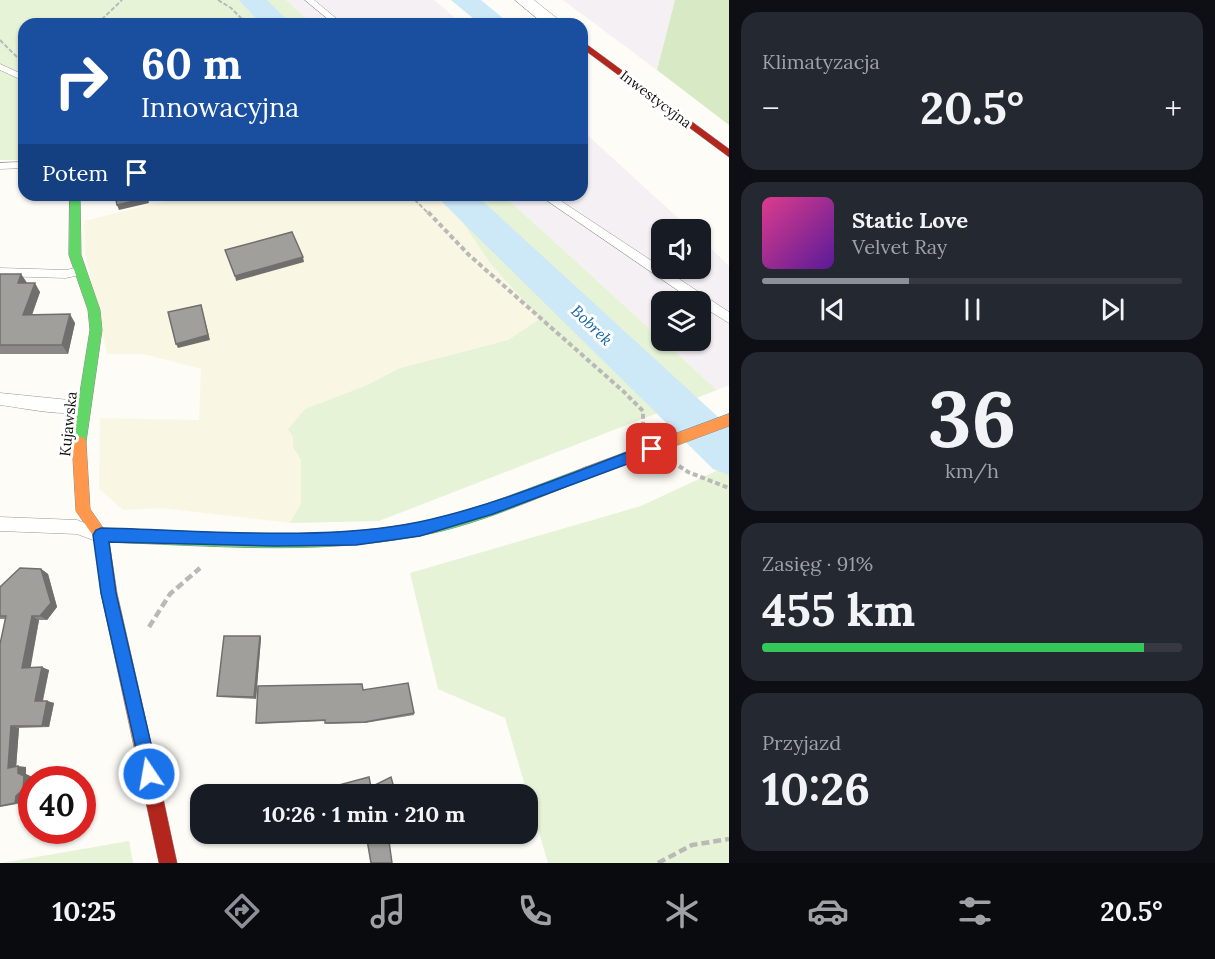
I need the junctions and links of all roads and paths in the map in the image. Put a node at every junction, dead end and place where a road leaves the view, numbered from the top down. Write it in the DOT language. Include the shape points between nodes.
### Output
graph roads {
  1 [pos="122,0"];
  2 [pos="218,0"];
  3 [pos="309,0"];
  4 [pos="523,0"];
  5 [pos="103,18"];
  6 [pos="241,18"];
  7 [pos="332,18"];
  8 [pos="547,18"];
  9 [pos="588,48"];
  10 [pos="0,67"];
  11 [pos="18,75"];
  12 [pos="729,154"];
  13 [pos="18,165"];
  14 [pos="0,166"];
  15 [pos="75,201"];
  16 [pos="417,201"];
  17 [pos="553,201"];
  18 [pos="80,271"];
  19 [pos="0,272"];
  20 [pos="729,318"];
  21 [pos="0,399"];
  22 [pos="85,406"];
  23 [pos="729,420"];
  24 [pos="658,447"];
  25 [pos="729,488"];
  26 [pos="0,524"];
  27 [pos="101,535"];
  28 [pos="204,565"];
  29 [pos="145,634"];
  30 [pos="729,839"];
  31 [pos="168,863"];
  32 [pos="658,863"];
  1 -- 5 [label="path"];
  2 -- 6 [label="path"];
  3 -- 7 [label="lane"];
  4 -- 8 [label="street"];
  9 -- 12 [label="street, Inwestycyjna"];
  10 -- 11 [label="lane"];
  13 -- 14 [label="lane"];
  15 -- 18 [label="street, Kujawska" via="75,255"];
  16 -- 24 [label="path" via="476,262 609,375 643,411 639,432"];
  17 -- 20 [label="lane"];
  18 -- 19 [label="lane"];
  18 -- 22 [label="street, Kujawska" via="94,310 96,330"];
  21 -- 22 [label="lane"];
  22 -- 27 [label="street, Kujawska" via="79,444 83,511"];
  23 -- 24 [label="street"];
  24 -- 25 [label="path" via="683,471"];
  24 -- 27 [label="street" via="420,529 356,538"];
  26 -- 27 [label="lane" via="77,527"];
  27 -- 31 [label="street, Kujawska" via="109,593"];
  28 -- 29 [label="path" via="172,590"];
  30 -- 32 [label="path" via="692,845"];
}
